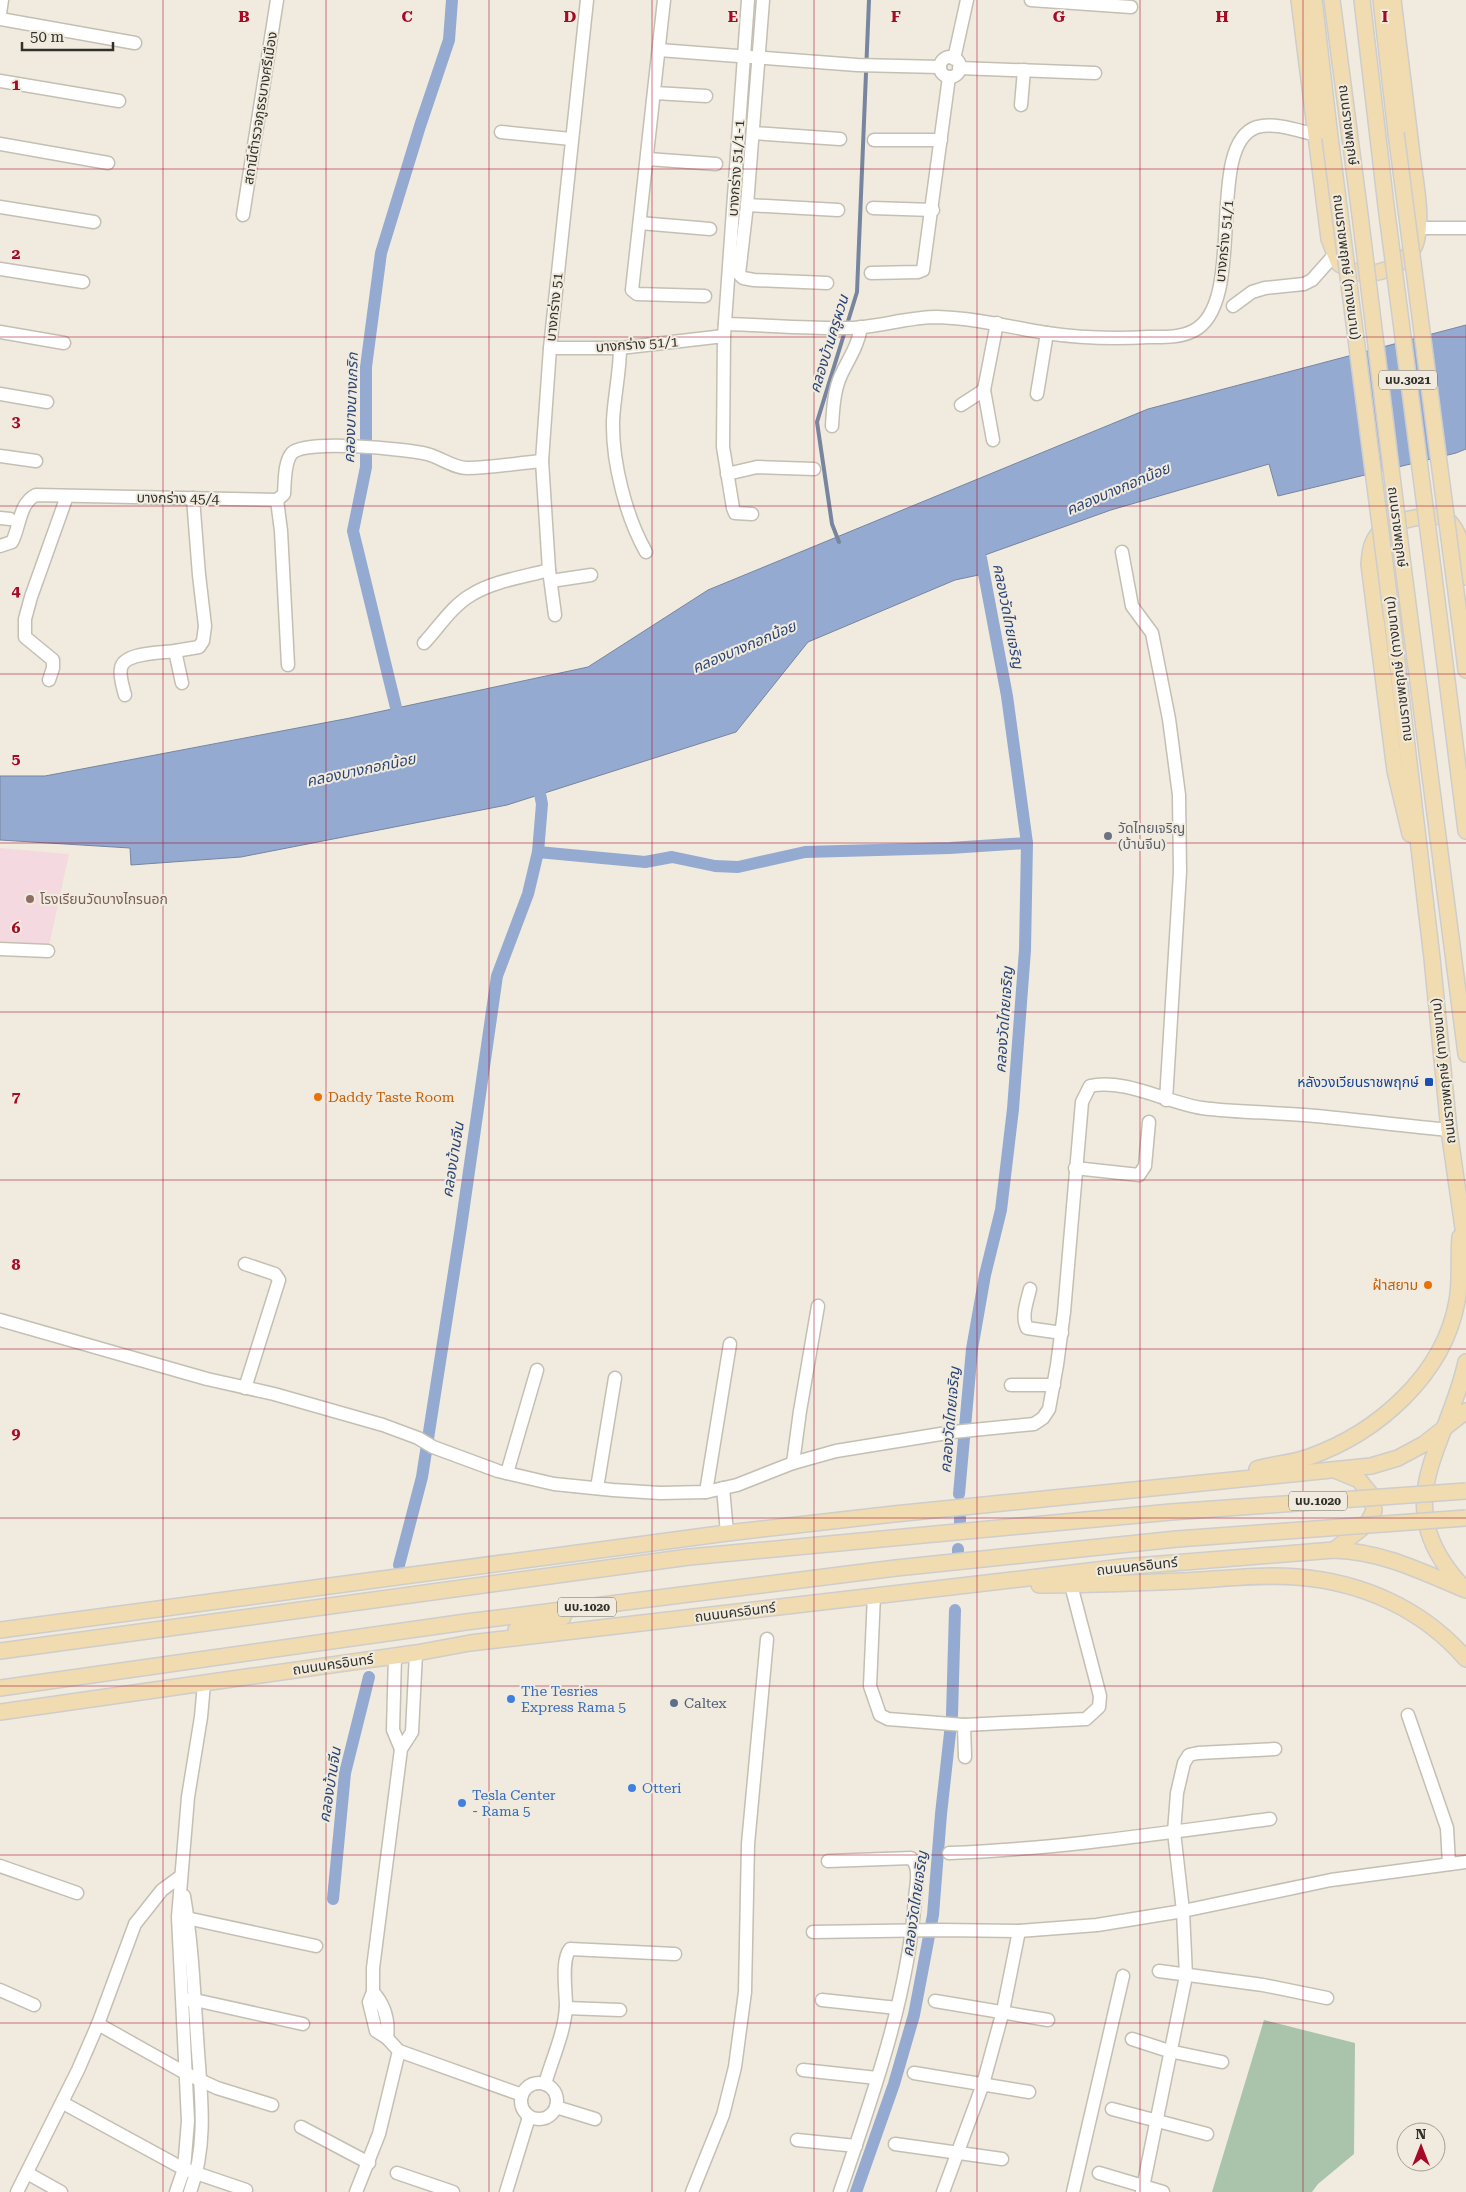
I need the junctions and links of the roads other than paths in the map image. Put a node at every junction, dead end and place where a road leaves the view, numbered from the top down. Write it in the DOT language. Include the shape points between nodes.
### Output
graph roads {
  1 [pos="2,0"];
  2 [pos="277,0"];
  3 [pos="587,0"];
  4 [pos="664,0"];
  5 [pos="748,0"];
  6 [pos="763,0"];
  7 [pos="967,0"];
  8 [pos="1031,0"];
  9 [pos="1299,0"];
  10 [pos="1314,0"];
  11 [pos="1332,0"];
  12 [pos="1362,0"];
  13 [pos="1381,0"];
  14 [pos="1393,0"];
  15 [pos="1131,7"];
  16 [pos="0,14"];
  17 [pos="0,19"];
  18 [pos="135,43"];
  19 [pos="658,50"];
  20 [pos="744,57"];
  21 [pos="759,58"];
  22 [pos="956,63"];
  23 [pos="940,67"];
  24 [pos="1024,70"];
  25 [pos="1095,73"];
  26 [pos="949,77"];
  27 [pos="0,81"];
  28 [pos="654,93"];
  29 [pos="706,96"];
  30 [pos="119,101"];
  31 [pos="1021,105"];
  32 [pos="501,132"];
  33 [pos="753,133"];
  34 [pos="1323,136"];
  35 [pos="571,139"];
  36 [pos="840,139"];
  37 [pos="874,140"];
  38 [pos="941,140"];
  39 [pos="0,144"];
  40 [pos="648,158"];
  41 [pos="108,163"];
  42 [pos="716,164"];
  43 [pos="747,205"];
  44 [pos="0,207"];
  45 [pos="873,208"];
  46 [pos="838,210"];
  47 [pos="933,210"];
  48 [pos="243,215"];
  49 [pos="94,222"];
  50 [pos="640,223"];
  51 [pos="1418,228"];
  52 [pos="1466,228"];
  53 [pos="710,229"];
  54 [pos="1335,254"];
  55 [pos="0,269"];
  56 [pos="871,273"];
  57 [pos="83,282"];
  58 [pos="827,284"];
  59 [pos="704,296"];
  60 [pos="1233,306"];
  61 [pos="997,324"];
  62 [pos="849,327"];
  63 [pos="725,330"];
  64 [pos="0,332"];
  65 [pos="1047,333"];
  66 [pos="64,343"];
  67 [pos="550,348"];
  68 [pos="620,348"];
  69 [pos="984,390"];
  70 [pos="0,394"];
  71 [pos="1037,394"];
  72 [pos="47,402"];
  73 [pos="961,405"];
  74 [pos="832,426"];
  75 [pos="993,440"];
  76 [pos="0,456"];
  77 [pos="542,461"];
  78 [pos="36,462"];
  79 [pos="814,469"];
  80 [pos="727,474"];
  81 [pos="62,496"];
  82 [pos="193,498"];
  83 [pos="277,500"];
  84 [pos="752,514"];
  85 [pos="0,546"];
  86 [pos="1464,546"];
  87 [pos="646,552"];
  88 [pos="1122,552"];
  89 [pos="550,575"];
  90 [pos="591,575"];
  91 [pos="1466,577"];
  92 [pos="555,615"];
  93 [pos="424,643"];
  94 [pos="175,652"];
  95 [pos="288,665"];
  96 [pos="1466,670"];
  97 [pos="50,680"];
  98 [pos="182,683"];
  99 [pos="125,695"];
  100 [pos="1466,831"];
  101 [pos="1422,884"];
  102 [pos="0,949"];
  103 [pos="48,951"];
  104 [pos="1466,1054"];
  105 [pos="1166,1100"];
  106 [pos="1149,1122"];
  107 [pos="1449,1130"];
  108 [pos="1075,1168"];
  109 [pos="1461,1219"];
  110 [pos="1466,1249"];
  111 [pos="245,1264"];
  112 [pos="1030,1289"];
  113 [pos="818,1306"];
  114 [pos="0,1320"];
  115 [pos="1062,1333"];
  116 [pos="730,1344"];
  117 [pos="1466,1362"];
  118 [pos="537,1370"];
  119 [pos="615,1378"];
  120 [pos="1011,1385"];
  121 [pos="1054,1385"];
  122 [pos="245,1388"];
  123 [pos="1466,1412"];
  124 [pos="1446,1427"];
  125 [pos="793,1464"];
  126 [pos="1334,1470"];
  127 [pos="507,1473"];
  128 [pos="1215,1481"];
  129 [pos="597,1488"];
  130 [pos="723,1488"];
  131 [pos="1466,1491"];
  132 [pos="706,1492"];
  133 [pos="1466,1518"];
  134 [pos="727,1533"];
  135 [pos="628,1545"];
  136 [pos="1334,1550"];
  137 [pos="525,1579"];
  138 [pos="1071,1585"];
  139 [pos="971,1586"];
  140 [pos="1466,1590"];
  141 [pos="874,1596"];
  142 [pos="613,1603"];
  143 [pos="0,1630"];
  144 [pos="767,1639"];
  145 [pos="470,1643"];
  146 [pos="0,1651"];
  147 [pos="416,1653"];
  148 [pos="395,1656"];
  149 [pos="1466,1659"];
  150 [pos="204,1684"];
  151 [pos="0,1688"];
  152 [pos="0,1712"];
  153 [pos="1408,1715"];
  154 [pos="961,1724"];
  155 [pos="401,1749"];
  156 [pos="1275,1749"];
  157 [pos="965,1757"];
  158 [pos="1270,1819"];
  159 [pos="1174,1832"];
  160 [pos="949,1853"];
  161 [pos="828,1861"];
  162 [pos="1466,1862"];
  163 [pos="1449,1864"];
  164 [pos="0,1866"];
  165 [pos="181,1876"];
  166 [pos="77,1893"];
  167 [pos="1183,1911"];
  168 [pos="183,1917"];
  169 [pos="917,1930"];
  170 [pos="1019,1930"];
  171 [pos="813,1932"];
  172 [pos="316,1946"];
  173 [pos="674,1954"];
  174 [pos="1159,1971"];
  175 [pos="1123,1976"];
  176 [pos="1186,1976"];
  177 [pos="0,1990"];
  178 [pos="1327,1998"];
  179 [pos="195,2000"];
  180 [pos="822,2000"];
  181 [pos="182,2001"];
  182 [pos="935,2001"];
  183 [pos="34,2005"];
  184 [pos="566,2008"];
  185 [pos="897,2008"];
  186 [pos="620,2010"];
  187 [pos="1003,2011"];
  188 [pos="1048,2020"];
  189 [pos="98,2024"];
  190 [pos="303,2024"];
  191 [pos="1132,2039"];
  192 [pos="399,2050"];
  193 [pos="1169,2050"];
  194 [pos="1222,2062"];
  195 [pos="803,2070"];
  196 [pos="914,2073"];
  197 [pos="187,2074"];
  198 [pos="877,2078"];
  199 [pos="200,2080"];
  200 [pos="545,2084"];
  201 [pos="983,2084"];
  202 [pos="1029,2092"];
  203 [pos="522,2095"];
  204 [pos="63,2103"];
  205 [pos="272,2105"];
  206 [pos="556,2107"];
  207 [pos="1112,2109"];
  208 [pos="529,2117"];
  209 [pos="595,2119"];
  210 [pos="1157,2122"];
  211 [pos="301,2127"];
  212 [pos="1206,2134"];
  213 [pos="797,2140"];
  214 [pos="895,2144"];
  215 [pos="856,2146"];
  216 [pos="958,2153"];
  217 [pos="1002,2159"];
  218 [pos="369,2163"];
  219 [pos="184,2169"];
  220 [pos="198,2172"];
  221 [pos="27,2173"];
  222 [pos="397,2173"];
  223 [pos="1099,2173"];
  224 [pos="1142,2189"];
  225 [pos="246,2190"];
  226 [pos="17,2192"];
  227 [pos="62,2192"];
  228 [pos="176,2192"];
  229 [pos="190,2192"];
  230 [pos="356,2192"];
  231 [pos="453,2192"];
  232 [pos="506,2192"];
  233 [pos="692,2192"];
  234 [pos="840,2192"];
  235 [pos="943,2192"];
  236 [pos="1073,2192"];
  237 [pos="1163,2192"];
  1 -- 16 [label="street"];
  2 -- 48 [label="street, สถานีตำรวจภูธรบางศรีเมือง"];
  3 -- 35 [label="street, บางกร่าง 51"];
  4 -- 19 [label="street"];
  5 -- 20 [label="street, บางกร่าง 51/1-1"];
  6 -- 21 [label="street"];
  7 -- 22 [label="street"];
  8 -- 15 [label="street"];
  9 -- 34 [label="main road"];
  10 -- 34 [label="main road, ถนนราชพฤกษ์ (ทางขนาน) / นบ.3021"];
  11 -- 104 [label="main road, ถนนราชพฤกษ์ / นบ.3021, bridge"];
  12 -- 100 [label="main road, ถนนราชพฤกษ์ / นบ.3021, bridge"];
  13 -- 96 [label="main road, นบ.3021, bridge"];
  14 -- 51 [label="main road"];
  17 -- 18 [label="street"];
  19 -- 20 [label="street"];
  19 -- 28 [label="street"];
  20 -- 21 [label="street"];
  20 -- 63 [label="street, บางกร่าง 51/1-1"];
  21 -- 23 [label="street"];
  21 -- 33 [label="street"];
  22 -- 23 [label="street" via="943,60"];
  22 -- 24 [label="street"];
  22 -- 26 [label="street" via="956,75"];
  23 -- 26 [label="street" via="942,74"];
  24 -- 25 [label="street"];
  24 -- 31 [label="street"];
  26 -- 38 [label="street"];
  27 -- 30 [label="street"];
  28 -- 29 [label="street"];
  28 -- 40 [label="street"];
  32 -- 35 [label="street"];
  33 -- 36 [label="street"];
  33 -- 43 [label="street"];
  34 -- 54 [label="main road" via="1329,239"];
  34 -- 65 [label="street, บางกร่าง 51/1" via="1269,125 1246,132 1239,143 1230,177 1221,281 1215,305 1206,321 1194,331 1178,336 1120,339"];
  34 -- 101 [label="main road, ถนนราชพฤกษ์ (ทางขนาน) / นบ.3021, bridge" via="1392,618"];
  35 -- 67 [label="street, บางกร่าง 51"];
  37 -- 38 [label="street"];
  38 -- 47 [label="street"];
  39 -- 41 [label="street"];
  40 -- 42 [label="street"];
  40 -- 50 [label="street"];
  43 -- 46 [label="street"];
  43 -- 58 [label="street" via="739,274 743,278"];
  44 -- 49 [label="street"];
  45 -- 47 [label="street"];
  47 -- 56 [label="street" via="923,270"];
  50 -- 53 [label="street"];
  50 -- 59 [label="street" via="632,290"];
  51 -- 52 [label="street"];
  51 -- 54 [label="main road" via="1412,251 1391,268 1361,273 1339,264"];
  54 -- 60 [label="street" via="1312,280 1252,292"];
  55 -- 57 [label="street"];
  61 -- 62 [label="street, บางกร่าง 51/1" via="938,317"];
  61 -- 65 [label="street, บางกร่าง 51/1"];
  61 -- 69 [label="street"];
  62 -- 63 [label="street, บางกร่าง 51/1"];
  62 -- 74 [label="street" via="859,341 838,383"];
  63 -- 68 [label="street, บางกร่าง 51/1"];
  63 -- 80 [label="street, บางกร่าง 51/1-1" via="723,422"];
  64 -- 66 [label="street"];
  65 -- 71 [label="street"];
  67 -- 68 [label="street, บางกร่าง 51/1"];
  67 -- 77 [label="street, บางกร่าง 51"];
  68 -- 87 [label="street" via="613,420 617,461 633,523"];
  69 -- 73 [label="street"];
  69 -- 75 [label="street"];
  70 -- 72 [label="street"];
  76 -- 78 [label="street"];
  77 -- 83 [label="street" via="465,468 429,454 371,447 306,448 291,454 284,494"];
  77 -- 89 [label="street, บางกร่าง 51"];
  79 -- 80 [label="street" via="758,467"];
  80 -- 84 [label="street, บางกร่าง 51/1-1" via="735,513"];
  81 -- 82 [label="street, บางกร่าง 45/4"];
  81 -- 85 [label="street, บางกร่าง 45/4" via="36,495 28,499 12,542"];
  81 -- 97 [label="street" via="23,628 25,637 53,660"];
  82 -- 83 [label="street, บางกร่าง 45/4"];
  82 -- 94 [label="street" via="205,626 199,647"];
  83 -- 95 [label="street"];
  86 -- 91 [label="main road"];
  86 -- 101 [label="main road" via="1445,518 1434,516 1392,524 1380,531 1371,545 1369,564 1395,771"];
  88 -- 105 [label="street" via="1132,606 1152,633 1179,795 1180,872"];
  89 -- 90 [label="street"];
  89 -- 92 [label="street, บางกร่าง 51"];
  89 -- 93 [label="street" via="486,587 471,594"];
  94 -- 98 [label="street"];
  94 -- 99 [label="street" via="129,658 122,663 120,670"];
  101 -- 107 [label="main road, ถนนราชพฤกษ์ (ทางขนาน) / นบ.3021"];
  102 -- 103 [label="street"];
  105 -- 107 [label="street" via="1202,1108"];
  105 -- 108 [label="street" via="1140,1090 1098,1084 1090,1086 1082,1102"];
  106 -- 108 [label="street" via="1145,1166 1139,1175"];
  107 -- 109 [label="main road, ถนนราชพฤกษ์ (ทางขนาน) / นบ.3021"];
  108 -- 115 [label="street"];
  109 -- 110 [label="main road, ถนนราชพฤกษ์ (ทางขนาน) / นบ.3021"];
  109 -- 128 [label="main road" via="1457,1301 1448,1336 1418,1382 1381,1418 1343,1443 1308,1458"];
  111 -- 122 [label="street" via="275,1274 278,1280"];
  112 -- 115 [label="street" via="1024,1313 1027,1328"];
  113 -- 125 [label="street"];
  114 -- 122 [label="street"];
  115 -- 121 [label="street"];
  116 -- 132 [label="street"];
  117 -- 124 [label="main road"];
  118 -- 127 [label="street"];
  119 -- 129 [label="street"];
  120 -- 121 [label="street"];
  121 -- 125 [label="street" via="1049,1409 1034,1424 953,1432 836,1451"];
  122 -- 127 [label="street" via="383,1425"];
  123 -- 124 [label="main road"];
  124 -- 126 [label="main road, นบ.1020" via="1398,1458 1371,1466"];
  124 -- 140 [label="main road" via="1426,1481 1424,1511 1431,1540 1445,1567"];
  125 -- 130 [label="street"];
  126 -- 128 [label="main road, นบ.1020"];
  126 -- 136 [label="main road" via="1359,1480 1372,1496 1374,1511 1367,1524"];
  127 -- 129 [label="street" via="554,1484"];
  128 -- 134 [label="main road, นบ.1020"];
  129 -- 132 [label="street" via="660,1493"];
  130 -- 132 [label="street"];
  130 -- 134 [label="street"];
  131 -- 137 [label="main road, นบ.1020, bridge" via="1171,1512 689,1558"];
  133 -- 142 [label="main road, ถนนนครอินทร์ / นบ.1020, bridge" via="1176,1540 896,1568"];
  134 -- 135 [label="main road, นบ.1020"];
  135 -- 137 [label="main road"];
  135 -- 143 [label="main road, นบ.1020"];
  136 -- 139 [label="main road, ถนนนครอินทร์ / นบ.1020" via="1123,1567"];
  136 -- 140 [label="main road, ถนนนครอินทร์ / นบ.1020" via="1382,1556"];
  137 -- 146 [label="main road, นบ.1020"];
  138 -- 139 [label="main road"];
  138 -- 149 [label="main road" via="1265,1576 1328,1581 1373,1593 1399,1605 1425,1620"];
  138 -- 154 [label="street" via="1100,1696 1098,1707 1086,1719"];
  139 -- 141 [label="main road, ถนนนครอินทร์ / นบ.1020"];
  141 -- 145 [label="main road, ถนนนครอินทร์ / นบ.1020"];
  141 -- 154 [label="street" via="870,1686 880,1715 888,1719"];
  142 -- 145 [label="main road"];
  142 -- 151 [label="main road, ถนนนครอินทร์ / นบ.1020"];
  144 -- 233 [label="street" via="748,1844 745,1992 723,2115"];
  145 -- 147 [label="main road, ถนนนครอินทร์ / นบ.1020"];
  147 -- 148 [label="main road, ถนนนครอินทร์ / นบ.1020"];
  147 -- 155 [label="street" via="412,1732"];
  148 -- 150 [label="main road, ถนนนครอินทร์ / นบ.1020"];
  148 -- 155 [label="street" via="393,1730"];
  150 -- 152 [label="main road, ถนนนครอินทร์ / นบ.1020"];
  150 -- 165 [label="street" via="188,1796"];
  153 -- 163 [label="street" via="1447,1828"];
  154 -- 157 [label="street"];
  155 -- 192 [label="street" via="372,1968 373,1992 381,2001 389,2026 387,2038"];
  156 -- 159 [label="street" via="1189,1755 1177,1793"];
  158 -- 159 [label="street"];
  159 -- 160 [label="street" via="1022,1849"];
  159 -- 167 [label="street"];
  161 -- 169 [label="street" via="911,1858 917,1866"];
  162 -- 163 [label="street"];
  163 -- 167 [label="street" via="1331,1880"];
  164 -- 166 [label="street"];
  165 -- 168 [label="street"];
  165 -- 189 [label="street" via="162,1890 135,1924"];
  167 -- 170 [label="street" via="1097,1926"];
  167 -- 176 [label="street"];
  168 -- 172 [label="street"];
  168 -- 179 [label="street"];
  168 -- 181 [label="street"];
  169 -- 170 [label="street"];
  169 -- 171 [label="street"];
  169 -- 185 [label="street"];
  170 -- 187 [label="street"];
  173 -- 184 [label="street" via="570,1949 566,1957"];
  174 -- 176 [label="street"];
  175 -- 236 [label="street"];
  176 -- 178 [label="street" via="1263,1985"];
  176 -- 193 [label="street"];
  177 -- 183 [label="street"];
  179 -- 181 [label="street"];
  179 -- 190 [label="street"];
  179 -- 199 [label="street"];
  180 -- 185 [label="street"];
  181 -- 197 [label="street"];
  182 -- 187 [label="street"];
  184 -- 186 [label="street"];
  184 -- 200 [label="street"];
  185 -- 198 [label="street"];
  187 -- 188 [label="street"];
  187 -- 201 [label="street"];
  189 -- 197 [label="street"];
  189 -- 204 [label="street"];
  191 -- 193 [label="street"];
  192 -- 203 [label="street"];
  192 -- 218 [label="street"];
  193 -- 194 [label="street"];
  193 -- 210 [label="street"];
  195 -- 198 [label="street"];
  196 -- 201 [label="street"];
  197 -- 199 [label="street"];
  197 -- 219 [label="street"];
  198 -- 215 [label="street"];
  199 -- 205 [label="street"];
  199 -- 220 [label="street" via="202,2121"];
  200 -- 203 [label="street" via="531,2085"];
  200 -- 206 [label="street" via="555,2093"];
  201 -- 202 [label="street"];
  201 -- 216 [label="street"];
  203 -- 208 [label="street" via="522,2107"];
  204 -- 219 [label="street"];
  204 -- 221 [label="street"];
  206 -- 208 [label="street" via="545,2118"];
  206 -- 209 [label="street"];
  207 -- 210 [label="street"];
  208 -- 232 [label="street"];
  210 -- 212 [label="street"];
  210 -- 224 [label="street"];
  211 -- 218 [label="street"];
  213 -- 215 [label="street"];
  214 -- 216 [label="street"];
  215 -- 234 [label="street"];
  216 -- 217 [label="street"];
  216 -- 235 [label="street"];
  218 -- 230 [label="street"];
  219 -- 220 [label="street"];
  219 -- 228 [label="street"];
  220 -- 225 [label="street"];
  220 -- 229 [label="street"];
  221 -- 226 [label="street"];
  221 -- 227 [label="street"];
  222 -- 231 [label="street"];
  223 -- 224 [label="street"];
  224 -- 237 [label="street"];
}
